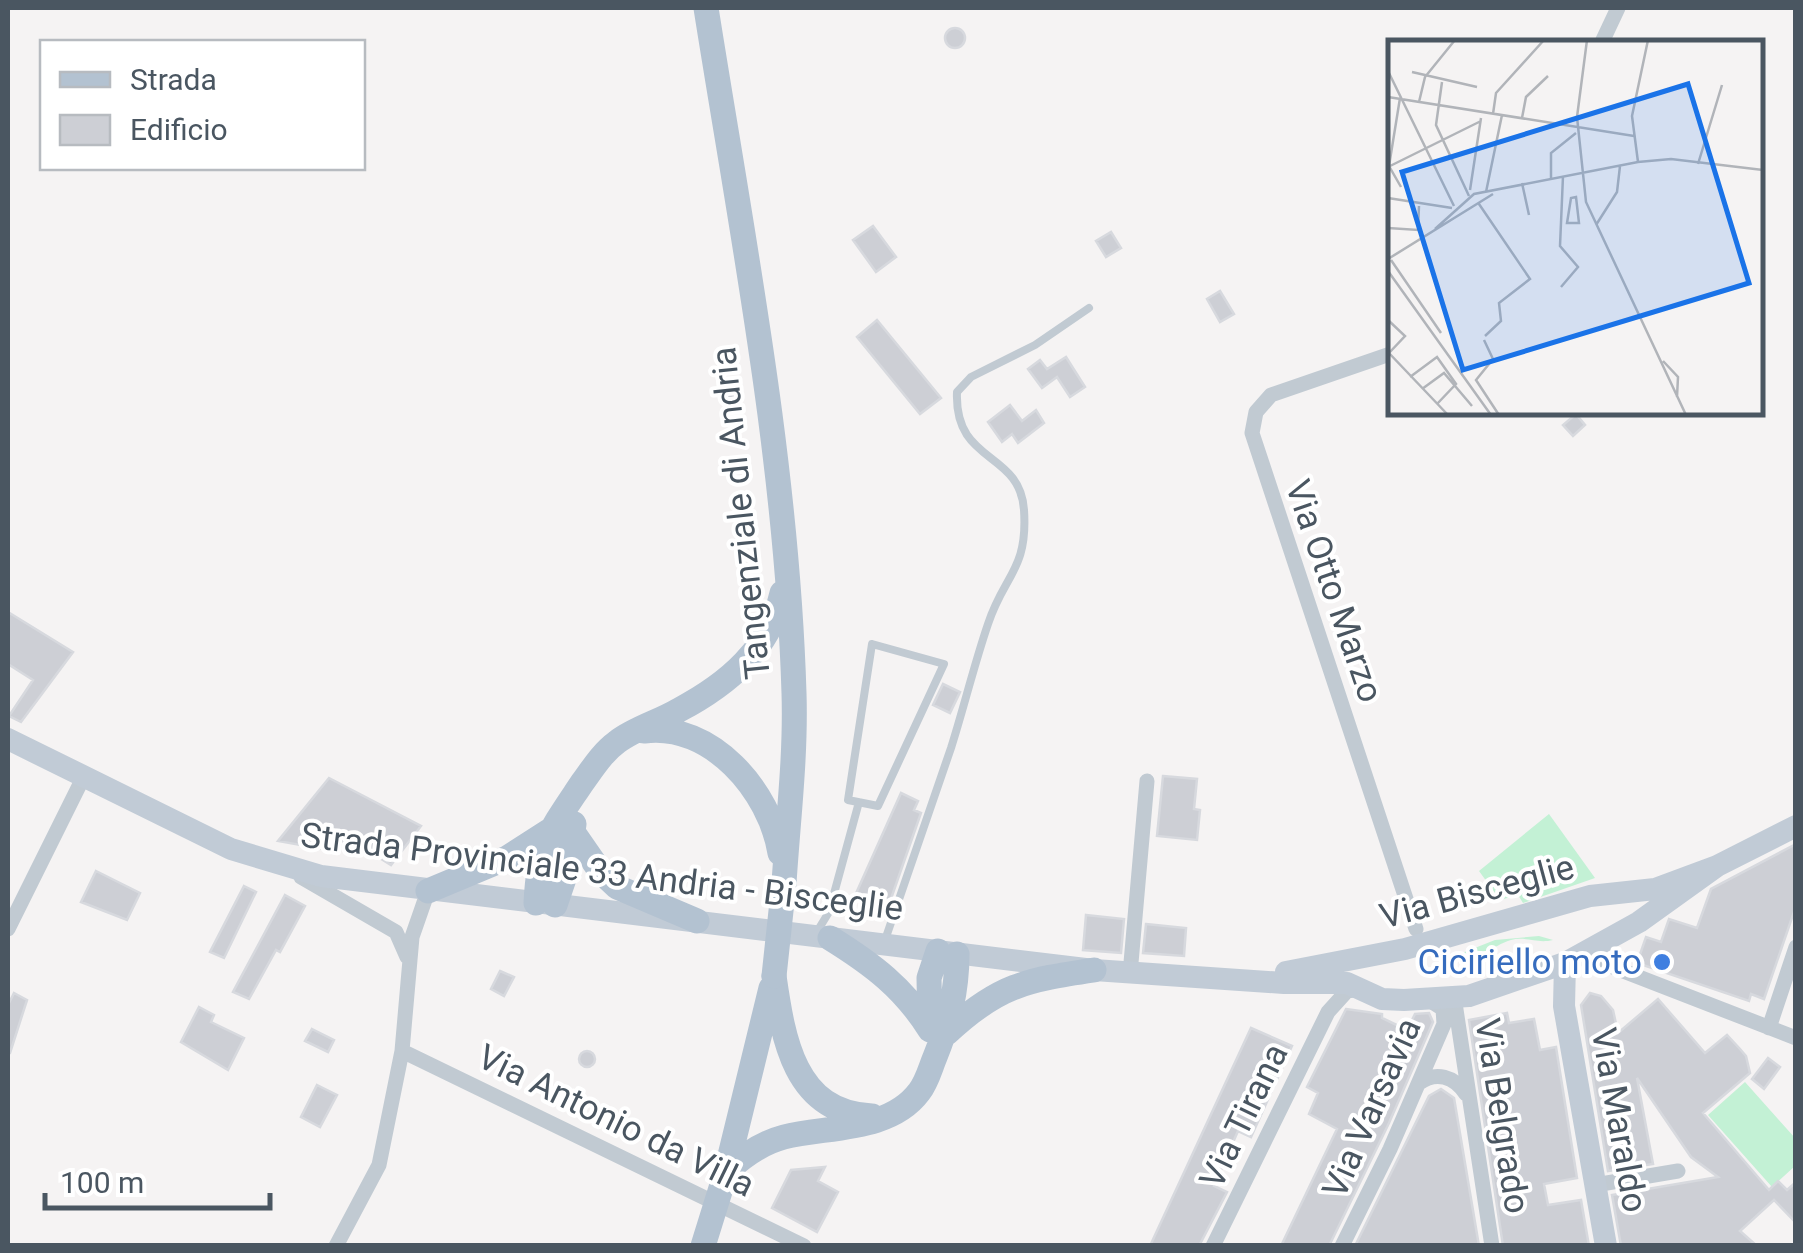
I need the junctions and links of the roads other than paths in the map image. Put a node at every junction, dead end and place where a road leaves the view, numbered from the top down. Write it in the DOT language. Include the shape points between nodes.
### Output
graph roads {
  1 [pos="706,8"];
  2 [pos="1618,8"];
  3 [pos="1603,40"];
  4 [pos="1089,308"];
  5 [pos="1388,355"];
  6 [pos="786,538"];
  7 [pos="634,732"];
  8 [pos="8,738"];
  9 [pos="84,776"];
  10 [pos="1147,781"];
  11 [pos="859,802"];
  12 [pos="1796,826"];
  13 [pos="561,832"];
  14 [pos="1717,866"];
  15 [pos="285,868"];
  16 [pos="784,883"];
  17 [pos="428,891"];
  18 [pos="1600,895"];
  19 [pos="546,904"];
  20 [pos="697,921"];
  21 [pos="8,929"];
  22 [pos="822,937"];
  23 [pos="1611,938"];
  24 [pos="1413,943"];
  25 [pos="883,945"];
  26 [pos="1796,947"];
  27 [pos="947,952"];
  28 [pos="1573,959"];
  29 [pos="409,965"];
  30 [pos="1094,970"];
  31 [pos="1616,970"];
  32 [pos="1130,974"];
  33 [pos="774,976"];
  34 [pos="1532,976"];
  35 [pos="1254,980"];
  36 [pos="1284,983"];
  37 [pos="1366,990"];
  38 [pos="1460,997"];
  39 [pos="1404,1000"];
  40 [pos="1429,1000"];
  41 [pos="1564,1006"];
  42 [pos="1328,1012"];
  43 [pos="1769,1028"];
  44 [pos="938,1032"];
  45 [pos="1796,1038"];
  46 [pos="402,1051"];
  47 [pos="1419,1084"];
  48 [pos="1468,1097"];
  49 [pos="884,1116"];
  50 [pos="1678,1171"];
  51 [pos="726,1172"];
  52 [pos="1595,1184"];
  53 [pos="336,1246"];
  54 [pos="703,1246"];
  55 [pos="804,1246"];
  56 [pos="1213,1246"];
  57 [pos="1342,1246"];
  58 [pos="1492,1246"];
  59 [pos="1606,1246"];
  1 -- 6 [label="main road, Tangenziale di Andria"];
  2 -- 3 [label="street"];
  4 -- 25 [label="lane" via="964,381 957,392 971,442 1018,482 1024,546 992,613"];
  5 -- 24 [label="street, Via Otto Marzo" via="1271,395 1256,412 1252,433"];
  6 -- 7 [label="main road" via="778,609 759,647 714,688"];
  6 -- 16 [label="main road, Tangenziale di Andria" via="794,753"];
  7 -- 13 [label="main road" via="602,755"];
  7 -- 16 [label="main road" via="678,732 736,769 759,797 778,839"];
  8 -- 9 [label="main road, Strada Provinciale 33 Andria - Bisceglie"];
  9 -- 15 [label="main road, Strada Provinciale 33 Andria - Bisceglie" via="231,849"];
  9 -- 21 [label="street"];
  10 -- 32 [label="street"];
  11 -- 11 [label="lane" via="878,806 944,664 872,644 848,800"];
  11 -- 22 [label="lane"];
  12 -- 14 [label="main road, Via Bisceglie"];
  13 -- 17 [label="main road"];
  13 -- 19 [label="main road" via="538,877"];
  13 -- 20 [label="main road" via="617,888"];
  14 -- 18 [label="main road, Via Bisceglie" via="1639,893"];
  14 -- 23 [label="main road, Via Bisceglie"];
  15 -- 17 [label="main road, Strada Provinciale 33 Andria - Bisceglie"];
  15 -- 29 [label="street" via="396,932"];
  16 -- 33 [label="main road, Tangenziale di Andria, bridge"];
  17 -- 19 [label="main road, Strada Provinciale 33 Andria - Bisceglie"];
  17 -- 29 [label="street"];
  18 -- 23 [label="main road" via="1625,909 1624,923"];
  18 -- 24 [label="main road, Via Bisceglie"];
  19 -- 20 [label="main road, Strada Provinciale 33 Andria - Bisceglie"];
  20 -- 22 [label="main road, Strada Provinciale 33 Andria - Bisceglie"];
  22 -- 25 [label="main road, Strada Provinciale 33 Andria - Bisceglie"];
  22 -- 44 [label="main road" via="886,974"];
  23 -- 28 [label="main road, Via Bisceglie"];
  23 -- 31 [label="street"];
  24 -- 35 [label="main road, Via Bisceglie"];
  24 -- 39 [label="main road" via="1375,968 1372,979"];
  25 -- 27 [label="main road, Strada Provinciale 33 Andria - Bisceglie"];
  26 -- 43 [label="street"];
  27 -- 30 [label="main road, Strada Provinciale 33 Andria - Bisceglie"];
  27 -- 44 [label="main road" via="929,978"];
  28 -- 31 [label="street"];
  28 -- 34 [label="main road, Via Bisceglie"];
  28 -- 41 [label="main road, Via Maraldo"];
  29 -- 46 [label="street"];
  30 -- 32 [label="main road, Via Bisceglie"];
  30 -- 44 [label="main road" via="1003,990"];
  31 -- 43 [label="street"];
  32 -- 35 [label="main road, Via Bisceglie"];
  33 -- 49 [label="main road" via="790,1056 809,1087 843,1112"];
  33 -- 51 [label="main road, Tangenziale di Andria"];
  34 -- 38 [label="main road, Via Bisceglie"];
  34 -- 41 [label="main road, Via Maraldo" via="1550,984"];
  35 -- 36 [label="main road, Via Bisceglie"];
  36 -- 37 [label="main road, Via Bisceglie" via="1346,983"];
  36 -- 42 [label="street" via="1315,989"];
  37 -- 39 [label="main road, Via Bisceglie"];
  37 -- 42 [label="street" via="1347,991"];
  38 -- 40 [label="main road, Via Bisceglie"];
  38 -- 48 [label="street, Via Belgrado" via="1454,1008"];
  39 -- 40 [label="main road, Via Bisceglie"];
  40 -- 47 [label="street, Via Varsavia" via="1446,1016"];
  41 -- 52 [label="main road, Via Maraldo"];
  42 -- 56 [label="street, Via Tirana"];
  43 -- 45 [label="street"];
  44 -- 49 [label="main road" via="918,1093"];
  46 -- 53 [label="street" via="380,1165"];
  46 -- 55 [label="street, Via Antonio da Villa"];
  47 -- 48 [label="street" via="1446,1077"];
  47 -- 57 [label="street, Via Varsavia"];
  48 -- 58 [label="street, Via Belgrado"];
  49 -- 51 [label="main road" via="765,1144"];
  50 -- 52 [label="street"];
  51 -- 54 [label="main road, Tangenziale di Andria, bridge"];
  52 -- 59 [label="main road, Via Maraldo"];
}
